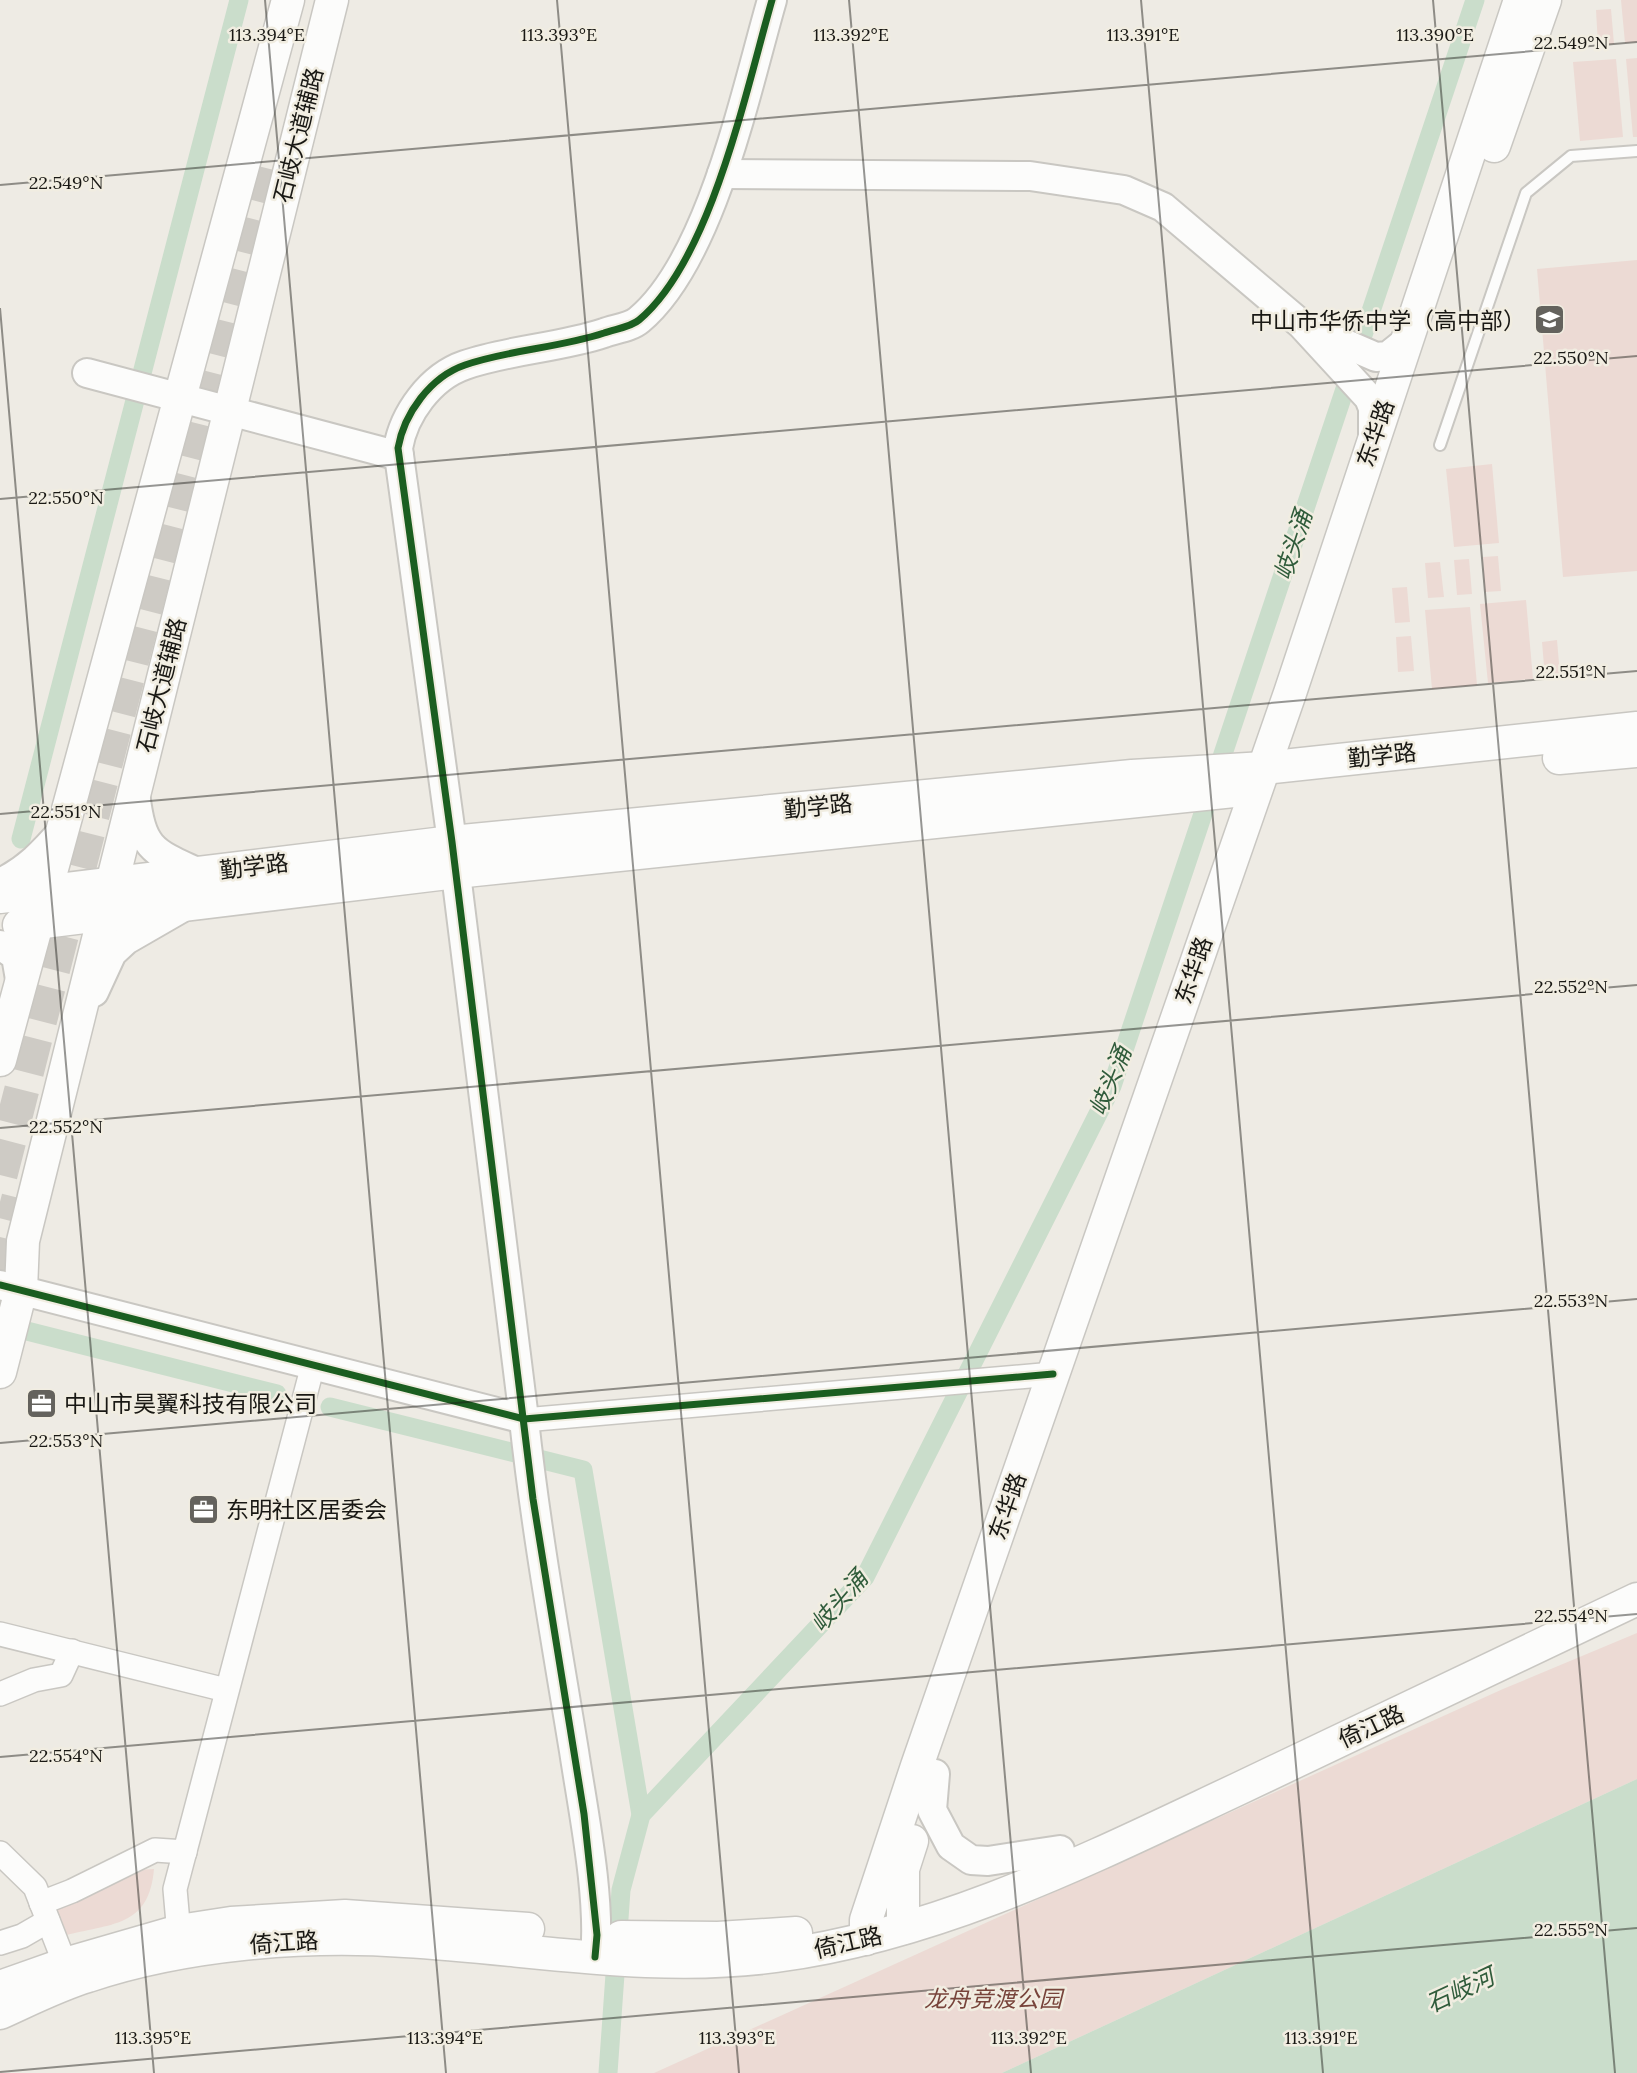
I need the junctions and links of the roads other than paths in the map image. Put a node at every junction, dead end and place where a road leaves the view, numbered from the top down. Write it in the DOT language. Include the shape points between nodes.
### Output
graph roads {
  1 [pos="288,0"];
  2 [pos="332,0"];
  3 [pos="772,0"];
  4 [pos="1520,0"];
  5 [pos="1545,0"];
  6 [pos="1637,151"];
  7 [pos="722,174"];
  8 [pos="1408,340"];
  9 [pos="1342,356"];
  10 [pos="93,375"];
  11 [pos="171,395"];
  12 [pos="230,409"];
  13 [pos="1372,440"];
  14 [pos="1440,445"];
  15 [pos="399,456"];
  16 [pos="1637,729"];
  17 [pos="1637,751"];
  18 [pos="1268,777"];
  19 [pos="134,791"];
  20 [pos="63,830"];
  21 [pos="454,857"];
  22 [pos="199,873"];
  23 [pos="0,883"];
  24 [pos="111,884"];
  25 [pos="46,891"];
  26 [pos="0,897"];
  27 [pos="187,905"];
  28 [pos="103,915"];
  29 [pos="14,930"];
  30 [pos="74,1033"];
  31 [pos="0,1060"];
  32 [pos="10,1287"];
  33 [pos="313,1365"];
  34 [pos="0,1371"];
  35 [pos="1053,1374"];
  36 [pos="524,1420"];
  37 [pos="1637,1579"];
  38 [pos="1637,1599"];
  39 [pos="0,1634"];
  40 [pos="72,1651"];
  41 [pos="226,1689"];
  42 [pos="0,1694"];
  43 [pos="935,1774"];
  44 [pos="1060,1850"];
  45 [pos="185,1852"];
  46 [pos="0,1853"];
  47 [pos="45,1912"];
  48 [pos="902,1920"];
  49 [pos="866,1929"];
  50 [pos="180,1942"];
  51 [pos="0,1943"];
  52 [pos="596,1946"];
  53 [pos="65,1964"];
  54 [pos="0,1987"];
  55 [pos="0,2013"];
  1 -- 11 [label="main road, 石岐大道辅路"];
  2 -- 12 [label="main road, 石岐大道辅路"];
  3 -- 7 [label="street"];
  4 -- 8 [label="main road, 东华路"];
  5 -- 18 [label="main road, 东华路"];
  6 -- 14 [label="lane" via="1571,156 1526,193"];
  7 -- 9 [label="street" via="1030,176 1124,190 1163,207"];
  7 -- 15 [label="street" via="676,280 637,322 577,342 463,365 426,390 401,430"];
  8 -- 9 [label="street" via="1388,356"];
  8 -- 13 [label="main road, 东华路"];
  9 -- 13 [label="street" via="1369,398 1374,418"];
  10 -- 11 [label="street"];
  11 -- 12 [label="street"];
  11 -- 20 [label="main road, 石岐大道辅路"];
  12 -- 15 [label="street"];
  12 -- 19 [label="main road, 石岐大道辅路"];
  13 -- 18 [label="main road, 东华路"];
  15 -- 21 [label="street"];
  16 -- 18 [label="main road, 勤学路"];
  17 -- 18 [label="main road, 勤学路"];
  18 -- 21 [label="main road, 勤学路"];
  18 -- 35 [label="main road, 东华路"];
  18 -- 43 [label="main road, 东华路"];
  19 -- 22 [label="street" via="139,826 149,844 161,856"];
  19 -- 24 [label="main road, 石岐大道辅路"];
  20 -- 23 [label="street" via="41,856"];
  20 -- 25 [label="main road, 石岐大道辅路"];
  21 -- 22 [label="main road, 勤学路"];
  21 -- 27 [label="main road, 勤学路"];
  21 -- 36 [label="street"];
  22 -- 24 [label="main road, 勤学路"];
  24 -- 25 [label="main road, 勤学路"];
  24 -- 28 [label="main road, 石岐大道辅路"];
  25 -- 26 [label="main road, 勤学路"];
  25 -- 29 [label="main road, 石岐大道辅路"];
  27 -- 28 [label="main road, 勤学路"];
  27 -- 30 [label="street" via="126,940 113,953"];
  28 -- 29 [label="main road, 勤学路"];
  28 -- 30 [label="main road, 石岐大道辅路"];
  29 -- 31 [label="main road, 石岐大道辅路" via="21,985"];
  30 -- 32 [label="main road, 石岐大道辅路"];
  32 -- 33 [label="street"];
  32 -- 34 [label="main road, 石岐大道辅路"];
  33 -- 36 [label="street"];
  33 -- 41 [label="street"];
  35 -- 36 [label="street"];
  35 -- 49 [label="main road, 东华路"];
  36 -- 52 [label="street" via="584,1814"];
  37 -- 44 [label="main road, 倚江路"];
  38 -- 48 [label="main road, 倚江路" via="1068,1870 957,1914"];
  39 -- 40 [label="street"];
  40 -- 41 [label="street"];
  40 -- 42 [label="street" via="61,1675"];
  41 -- 45 [label="street"];
  43 -- 44 [label="street" via="932,1810 951,1846 971,1860"];
  43 -- 48 [label="main road, 东华路" via="903,1869"];
  44 -- 48 [label="main road, 倚江路"];
  45 -- 47 [label="street" via="155,1850 72,1891"];
  45 -- 50 [label="street" via="175,1889"];
  46 -- 47 [label="street" via="35,1887"];
  47 -- 51 [label="street" via="22,1936"];
  47 -- 53 [label="street"];
  48 -- 49 [label="main road, 倚江路"];
  49 -- 52 [label="main road, 倚江路" via="781,1935 718,1951"];
  50 -- 52 [label="main road, 倚江路" via="231,1923 345,1916 460,1922"];
  50 -- 53 [label="main road, 倚江路"];
  50 -- 55 [label="main road, 倚江路"];
  53 -- 54 [label="main road, 倚江路"];
}
